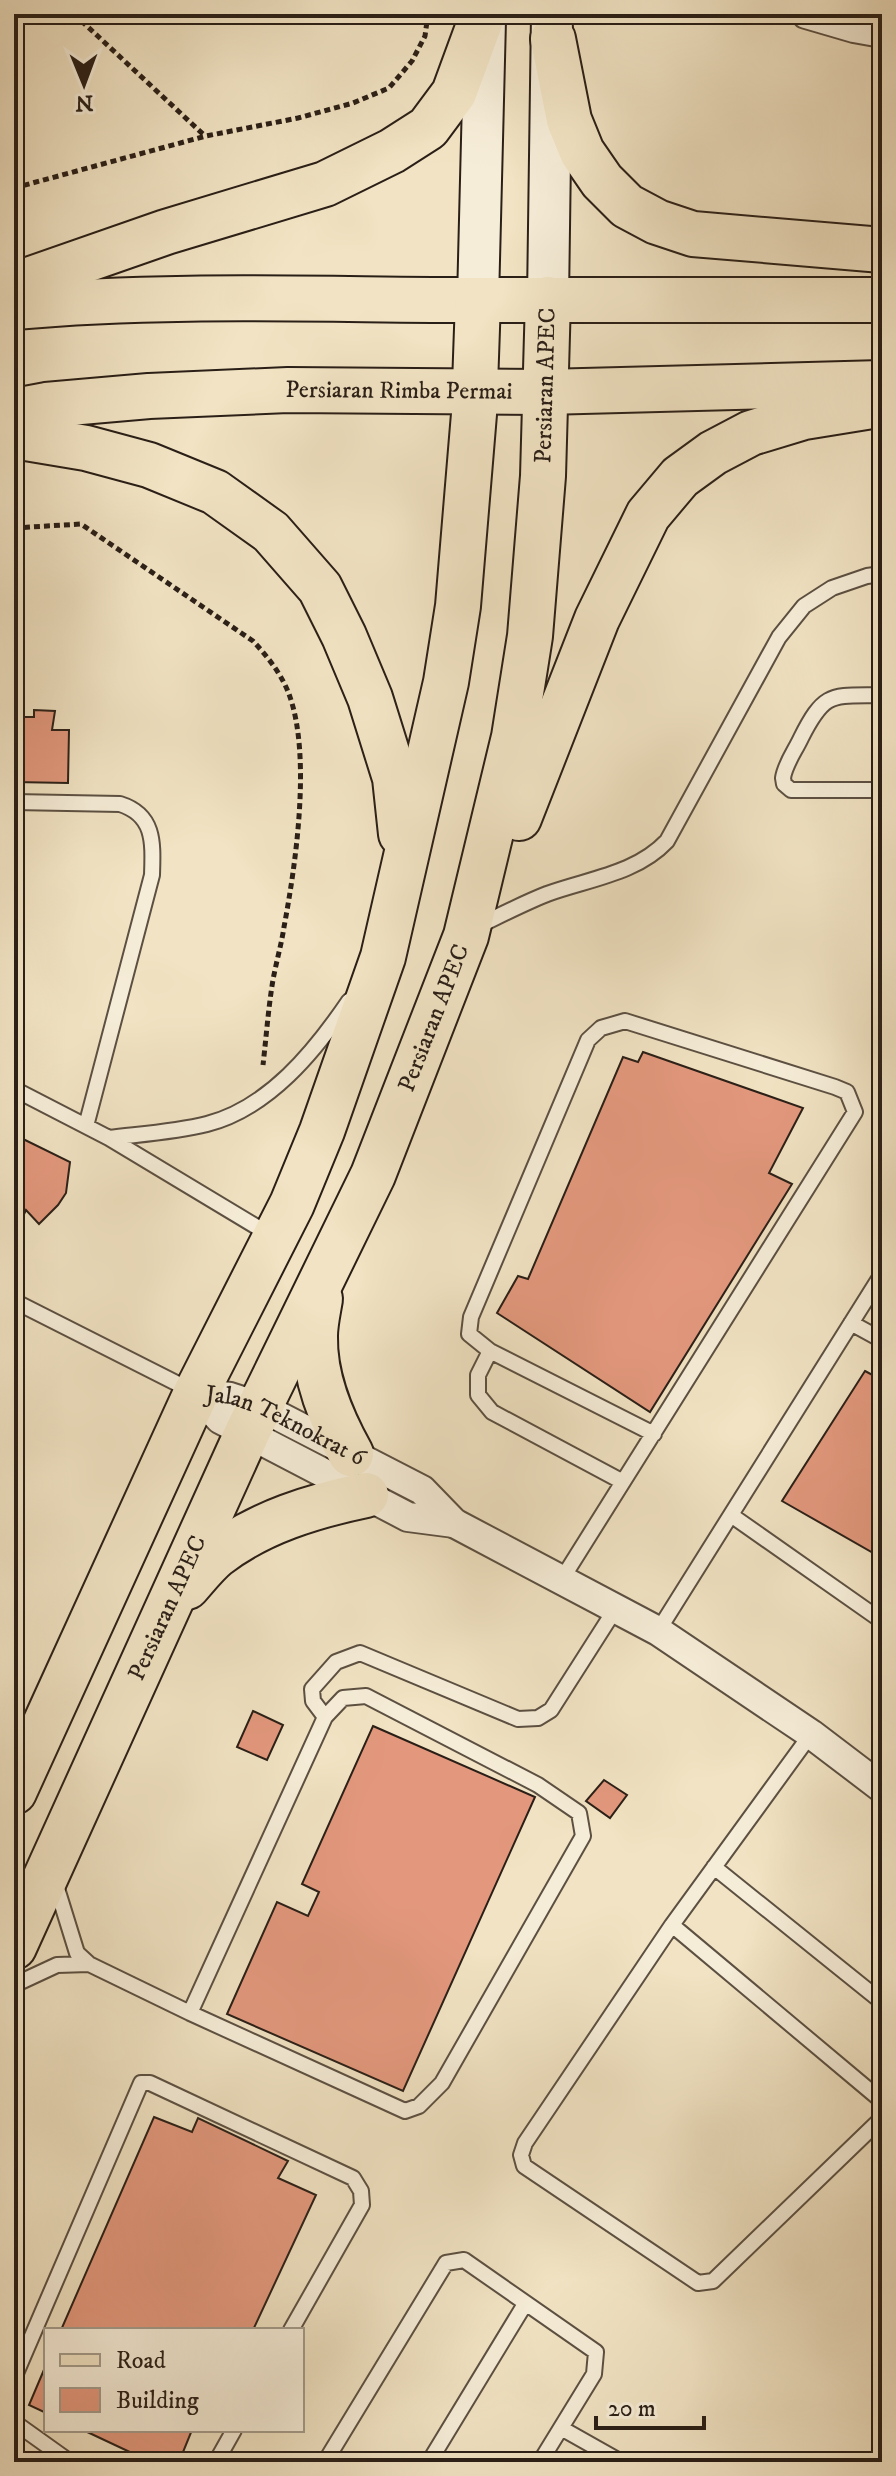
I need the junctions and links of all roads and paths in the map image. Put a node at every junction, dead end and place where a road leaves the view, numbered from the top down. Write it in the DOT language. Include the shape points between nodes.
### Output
graph roads {
  1 [pos="21,14"];
  2 [pos="74,14"];
  3 [pos="428,14"];
  4 [pos="484,14"];
  5 [pos="806,14"];
  6 [pos="14,22"];
  7 [pos="553,27"];
  8 [pos="882,33"];
  9 [pos="206,136"];
  10 [pos="14,188"];
  11 [pos="882,250"];
  12 [pos="14,285"];
  13 [pos="548,299"];
  14 [pos="478,300"];
  15 [pos="882,300"];
  16 [pos="14,307"];
  17 [pos="882,383"];
  18 [pos="474,391"];
  19 [pos="545,392"];
  20 [pos="882,405"];
  21 [pos="14,411"];
  22 [pos="14,436"];
  23 [pos="14,528"];
  24 [pos="882,574"];
  25 [pos="882,695"];
  26 [pos="882,790"];
  27 [pos="14,802"];
  28 [pos="404,864"];
  29 [pos="476,927"];
  30 [pos="390,928"];
  31 [pos="429,1029"];
  32 [pos="14,1089"];
  33 [pos="260,1098"];
  34 [pos="86,1126"];
  35 [pos="109,1138"];
  36 [pos="275,1238"];
  37 [pos="325,1269"];
  38 [pos="882,1274"];
  39 [pos="14,1301"];
  40 [pos="851,1323"];
  41 [pos="882,1340"];
  42 [pos="490,1351"];
  43 [pos="196,1393"];
  44 [pos="254,1420"];
  45 [pos="654,1434"];
  46 [pos="351,1454"];
  47 [pos="623,1482"];
  48 [pos="366,1495"];
  49 [pos="731,1515"];
  50 [pos="454,1523"];
  51 [pos="562,1579"];
  52 [pos="168,1608"];
  53 [pos="616,1608"];
  54 [pos="882,1621"];
  55 [pos="658,1631"];
  56 [pos="325,1717"];
  57 [pos="811,1734"];
  58 [pos="882,1788"];
  59 [pos="14,1792"];
  60 [pos="50,1867"];
  61 [pos="714,1867"];
  62 [pos="672,1925"];
  63 [pos="14,1947"];
  64 [pos="89,1964"];
  65 [pos="14,1985"];
  66 [pos="882,2002"];
  67 [pos="190,2013"];
  68 [pos="882,2101"];
  69 [pos="882,2118"];
  70 [pos="525,2304"];
  71 [pos="292,2328"];
  72 [pos="14,2378"];
  73 [pos="14,2422"];
  74 [pos="561,2428"];
  75 [pos="233,2432"];
  76 [pos="70,2462"];
  77 [pos="216,2462"];
  78 [pos="325,2462"];
  79 [pos="429,2462"];
  80 [pos="540,2462"];
  81 [pos="616,2462"];
  1 -- 6 [label="lane"];
  2 -- 9 [label="path"];
  3 -- 9 [label="path" via="425,36 412,61 389,88 298,118"];
  4 -- 12 [label="main road" via="454,93 428,128 392,151 325,184"];
  4 -- 14 [label="main road"];
  5 -- 8 [label="street"];
  7 -- 11 [label="main road" via="569,120 582,152 627,206 693,234"];
  7 -- 13 [label="main road, Persiaran APEC"];
  9 -- 10 [label="path"];
  13 -- 14 [label="main road"];
  13 -- 15 [label="main road"];
  13 -- 19 [label="main road, Persiaran APEC"];
  14 -- 16 [label="main road" via="309,297"];
  14 -- 18 [label="main road"];
  17 -- 19 [label="main road, Persiaran Rimba Permai"];
  18 -- 19 [label="main road, Persiaran Rimba Permai"];
  18 -- 21 [label="main road, Persiaran Rimba Permai" via="149,396"];
  18 -- 28 [label="main road" via="458,606"];
  19 -- 31 [label="main road, Persiaran APEC" via="537,564 514,737 466,936"];
  20 -- 29 [label="main road" via="804,417 751,433 680,477 648,515 597,619"];
  22 -- 28 [label="main road" via="149,465 215,492 271,532 320,588 370,698 395,778"];
  23 -- 33 [label="path" via="81,524 253,641 290,697 299,750 295,858 272,984"];
  24 -- 29 [label="lane" via="832,588 804,606 779,637 667,841 654,855"];
  25 -- 26 [label="lane" via="827,699 814,712 783,778 791,790"];
  27 -- 34 [label="lane" via="120,804 145,818 150,832 152,875"];
  28 -- 30 [label="main road"];
  29 -- 31 [label="main road"];
  30 -- 33 [label="lane" via="329,1031"];
  30 -- 36 [label="main road" via="322,1131"];
  31 -- 37 [label="main road, Persiaran APEC" via="373,1175"];
  32 -- 34 [label="lane"];
  33 -- 35 [label="lane" via="210,1123"];
  34 -- 35 [label="lane"];
  35 -- 36 [label="lane"];
  36 -- 43 [label="main road"];
  37 -- 44 [label="main road, Persiaran APEC"];
  37 -- 46 [label="main road" via="314,1335 317,1366 334,1423"];
  38 -- 40 [label="lane"];
  39 -- 43 [label="lane"];
  40 -- 41 [label="lane"];
  40 -- 49 [label="lane"];
  42 -- 45 [label="lane"];
  42 -- 45 [label="lane" via="469,1334 471,1317 588,1040 601,1028 625,1021 847,1092 855,1112"];
  42 -- 47 [label="lane" via="478,1375 478,1395 492,1412"];
  43 -- 44 [label="street, Jalan Teknokrat 6" via="230,1397"];
  43 -- 59 [label="main road"];
  44 -- 46 [label="street, Jalan Teknokrat 6"];
  44 -- 48 [label="street, Jalan Teknokrat 6"];
  44 -- 52 [label="main road, Persiaran APEC"];
  45 -- 47 [label="lane"];
  46 -- 50 [label="street, Jalan Teknokrat 6" via="422,1490"];
  47 -- 51 [label="lane"];
  48 -- 50 [label="street, Jalan Teknokrat 6" via="408,1517"];
  48 -- 52 [label="main road" via="325,1503 263,1527 216,1556"];
  49 -- 54 [label="lane"];
  49 -- 55 [label="lane"];
  50 -- 51 [label="street, Jalan Teknokrat 6"];
  51 -- 53 [label="street, Jalan Teknokrat 6"];
  52 -- 60 [label="main road, Persiaran APEC"];
  53 -- 55 [label="street, Jalan Teknokrat 6"];
  53 -- 56 [label="lane" via="551,1710 538,1718 518,1719 360,1653 336,1662 312,1689 313,1701"];
  55 -- 57 [label="street, Jalan Teknokrat 6"];
  56 -- 67 [label="lane"];
  56 -- 67 [label="lane" via="343,1698 366,1696 538,1785 579,1813 583,1836 442,2083 419,2106 405,2111"];
  57 -- 58 [label="street, Jalan Teknokrat 6"];
  57 -- 61 [label="lane"];
  60 -- 63 [label="main road, Persiaran APEC"];
  60 -- 64 [label="lane" via="77,1953"];
  61 -- 62 [label="lane"];
  61 -- 66 [label="lane"];
  62 -- 68 [label="lane"];
  62 -- 69 [label="lane" via="525,2143 524,2166 698,2283 713,2281"];
  64 -- 65 [label="lane" via="57,1965"];
  64 -- 67 [label="lane"];
  70 -- 74 [label="lane" via="596,2352 594,2374"];
  70 -- 78 [label="lane" via="464,2260 446,2263"];
  70 -- 79 [label="lane"];
  71 -- 72 [label="lane" via="362,2205 353,2178 141,2083"];
  73 -- 76 [label="lane"];
  74 -- 80 [label="lane"];
  74 -- 81 [label="lane"];
  75 -- 77 [label="lane"];
}
